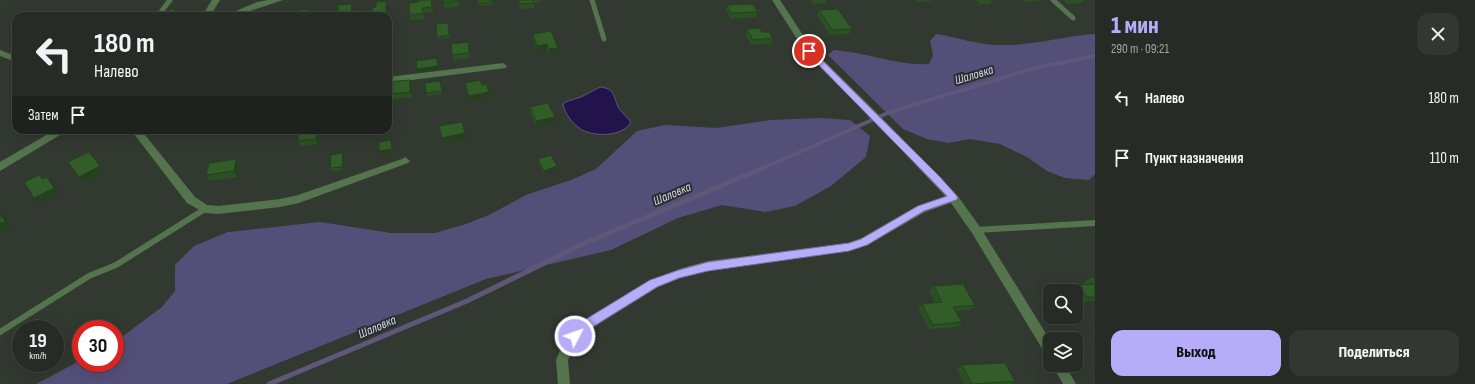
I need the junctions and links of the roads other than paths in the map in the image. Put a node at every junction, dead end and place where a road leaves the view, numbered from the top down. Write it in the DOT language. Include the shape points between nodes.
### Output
graph roads {
  1 [pos="170,0"];
  2 [pos="216,0"];
  3 [pos="279,0"];
  4 [pos="592,0"];
  5 [pos="776,0"];
  6 [pos="1053,0"];
  7 [pos="161,12"];
  8 [pos="208,12"];
  9 [pos="239,12"];
  10 [pos="1073,18"];
  11 [pos="604,39"];
  12 [pos="0,53"];
  13 [pos="12,58"];
  14 [pos="503,66"];
  15 [pos="392,80"];
  16 [pos="55,134"];
  17 [pos="139,134"];
  18 [pos="405,161"];
  19 [pos="0,167"];
  20 [pos="953,198"];
  21 [pos="205,209"];
  22 [pos="1095,223"];
  23 [pos="976,230"];
  24 [pos="0,332"];
  25 [pos="1043,340"];
  26 [pos="1062,372"];
  27 [pos="564,384"];
  28 [pos="1070,384"];
  1 -- 7 [label="lane"];
  2 -- 8 [label="street"];
  3 -- 9 [label="street"];
  4 -- 11 [label="lane"];
  5 -- 20 [label="street" via="809,51"];
  6 -- 10 [label="lane"];
  12 -- 13 [label="street"];
  14 -- 15 [label="street"];
  16 -- 19 [label="street"];
  17 -- 21 [label="street" via="191,200"];
  18 -- 21 [label="street" via="299,199 219,210"];
  20 -- 23 [label="street"];
  20 -- 27 [label="street" via="921,209 864,242 849,247 708,266 654,284 582,328 568,343 562,360"];
  21 -- 24 [label="lane" via="116,265 88,276"];
  22 -- 23 [label="lane"];
  23 -- 25 [label="street"];
  26 -- 28 [label="street"];
}
